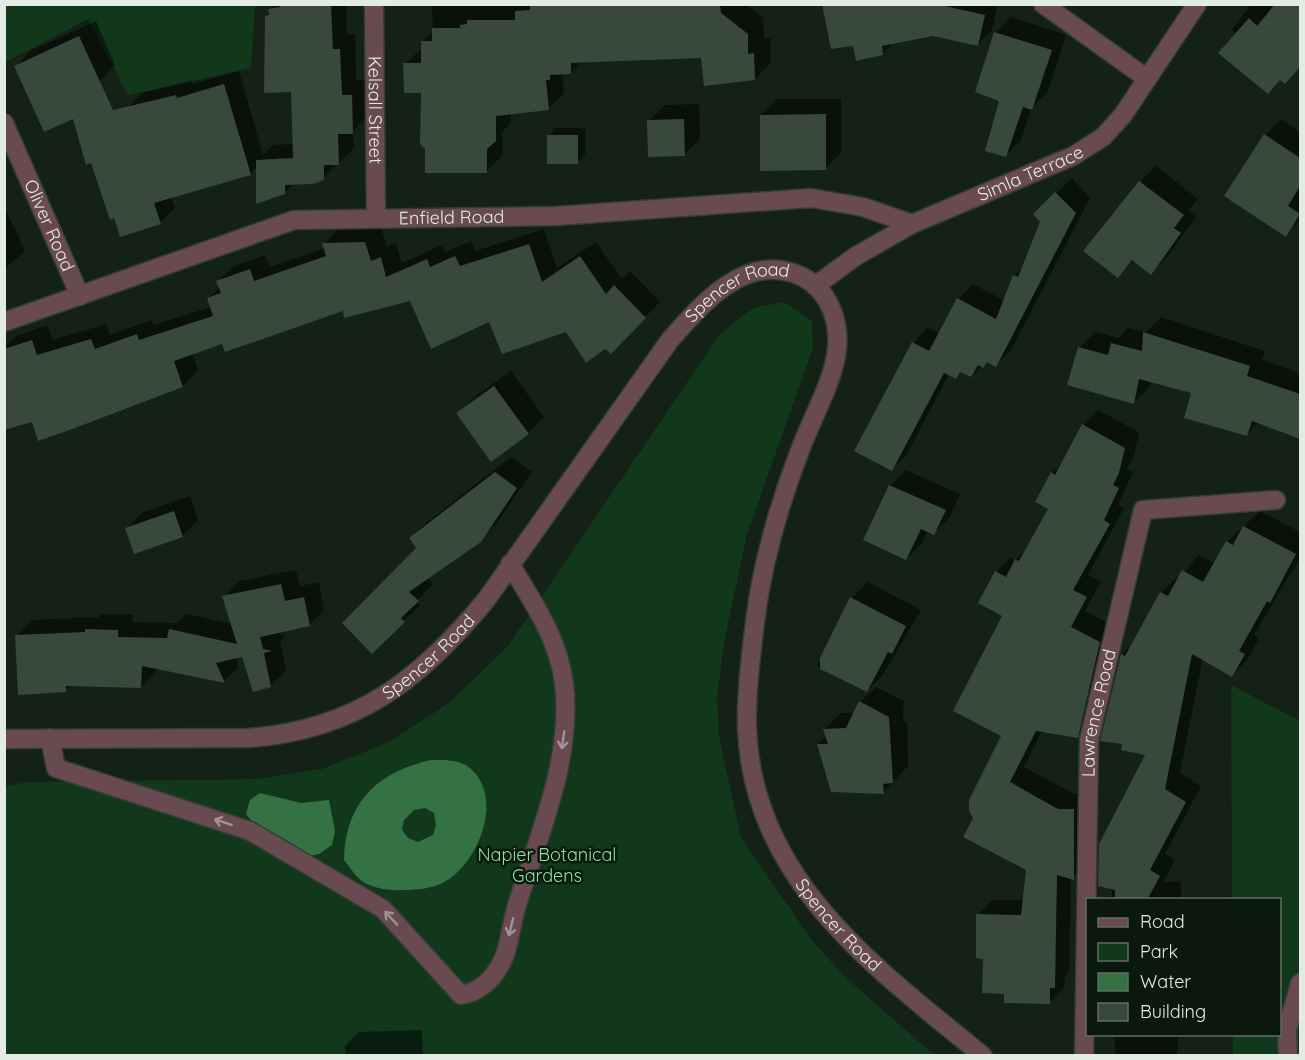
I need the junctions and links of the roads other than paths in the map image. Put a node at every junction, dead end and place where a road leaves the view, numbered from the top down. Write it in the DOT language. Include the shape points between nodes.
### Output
graph roads {
  1 [pos="374,4"];
  2 [pos="1042,4"];
  3 [pos="1197,4"];
  4 [pos="1146,78"];
  5 [pos="4,123"];
  6 [pos="376,218"];
  7 [pos="912,224"];
  8 [pos="815,286"];
  9 [pos="80,296"];
  10 [pos="4,322"];
  11 [pos="1276,500"];
  12 [pos="510,564"];
  13 [pos="50,738"];
  14 [pos="4,739"];
  15 [pos="1086,898"];
  16 [pos="1086,930"];
  17 [pos="1300,983"];
  18 [pos="983,1056"];
  19 [pos="1084,1056"];
  20 [pos="1288,1056"];
  1 -- 6 [label="street, Kelsall Street"];
  2 -- 4 [label="street"];
  3 -- 4 [label="street, Simla Terrace"];
  4 -- 7 [label="street, Simla Terrace" via="1123,115 1103,137 1073,156"];
  5 -- 9 [label="street, Oliver Road"];
  6 -- 7 [label="street, Enfield Road" via="555,216 811,198 863,207"];
  6 -- 9 [label="street, Enfield Road" via="294,220"];
  7 -- 8 [label="street, Simla Terrace" via="856,256"];
  8 -- 12 [label="street, Spencer Road" via="800,275 766,269 745,276 712,296 670,340"];
  8 -- 18 [label="street, Spencer Road" via="831,303 837,348 784,498 760,581 747,728 754,777 767,823 791,872 822,912 864,956"];
  9 -- 10 [label="street, Enfield Road"];
  11 -- 15 [label="street, Lawrence Road" via="1143,510 1089,740"];
  12 -- 13 [label="street, Spencer Road" via="458,633 425,665 383,696 317,727 289,735 249,738"];
  12 -- 13 [label="street, one-way" via="552,634 564,681 566,710 552,798 502,961 475,993 461,995 383,909 250,831 56,768"];
  13 -- 14 [label="street, Spencer Road"];
  16 -- 19 [label="street, Lawrence Road"];
  17 -- 20 [label="street" via="1287,1030"];
}
